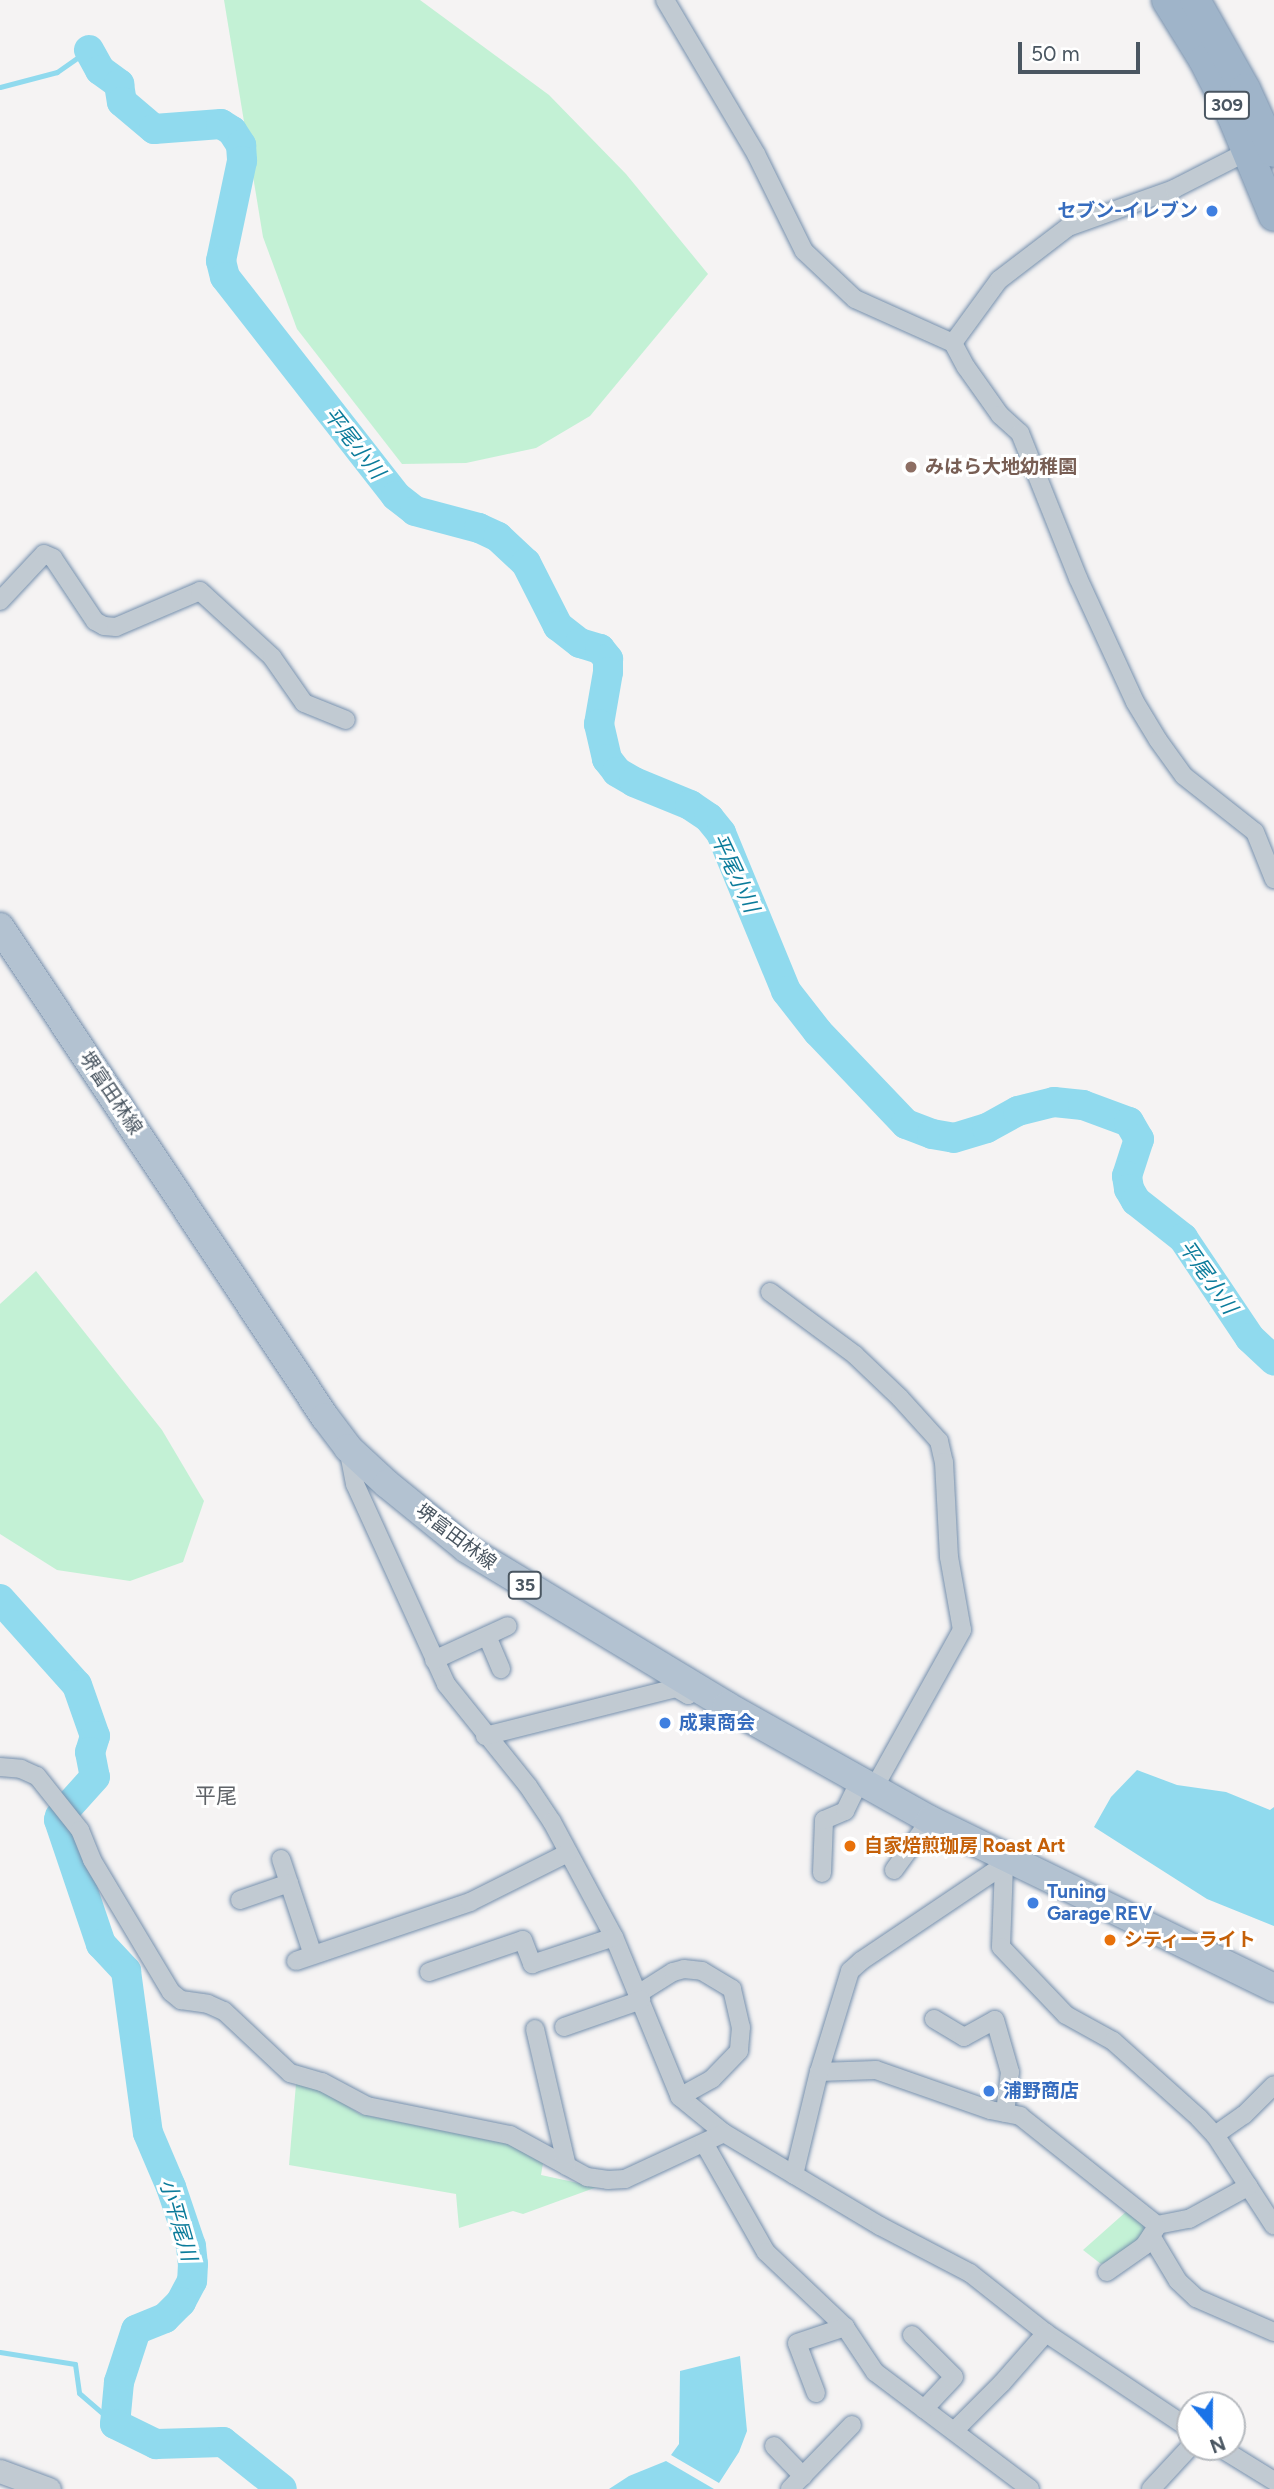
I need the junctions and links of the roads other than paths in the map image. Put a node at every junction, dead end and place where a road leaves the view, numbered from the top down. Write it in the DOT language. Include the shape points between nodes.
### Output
graph roads {
  1 [pos="664,0"];
  2 [pos="1167,0"];
  3 [pos="1195,0"];
  4 [pos="1266,145"];
  5 [pos="1274,216"];
  6 [pos="953,343"];
  7 [pos="0,601"];
  8 [pos="346,720"];
  9 [pos="1274,879"];
  10 [pos="0,927"];
  11 [pos="770,1292"];
  12 [pos="348,1448"];
  13 [pos="508,1626"];
  14 [pos="486,1636"];
  15 [pos="434,1660"];
  16 [pos="501,1669"];
  17 [pos="698,1689"];
  18 [pos="485,1736"];
  19 [pos="0,1767"];
  20 [pos="867,1784"];
  21 [pos="930,1820"];
  22 [pos="568,1853"];
  23 [pos="281,1859"];
  24 [pos="1006,1861"];
  25 [pos="894,1870"];
  26 [pos="822,1873"];
  27 [pos="289,1883"];
  28 [pos="240,1900"];
  29 [pos="614,1937"];
  30 [pos="429,1972"];
  31 [pos="1274,1988"];
  32 [pos="639,1997"];
  33 [pos="934,2020"];
  34 [pos="564,2027"];
  35 [pos="535,2029"];
  36 [pos="818,2073"];
  37 [pos="1274,2085"];
  38 [pos="680,2097"];
  39 [pos="1005,2113"];
  40 [pos="724,2133"];
  41 [pos="1215,2135"];
  42 [pos="704,2143"];
  43 [pos="567,2166"];
  44 [pos="794,2175"];
  45 [pos="1249,2186"];
  46 [pos="1274,2226"];
  47 [pos="1154,2231"];
  48 [pos="1107,2272"];
  49 [pos="845,2326"];
  50 [pos="1274,2332"];
  51 [pos="1046,2333"];
  52 [pos="912,2334"];
  53 [pos="816,2393"];
  54 [pos="924,2409"];
  55 [pos="1176,2420"];
  56 [pos="852,2425"];
  57 [pos="954,2431"];
  58 [pos="774,2446"];
  59 [pos="1177,2461"];
  60 [pos="1242,2461"];
  61 [pos="0,2471"];
  62 [pos="803,2476"];
  63 [pos="1274,2481"];
  64 [pos="49,2489"];
  65 [pos="790,2489"];
  66 [pos="1030,2489"];
  67 [pos="1151,2489"];
  1 -- 6 [label="street" via="756,154 804,251 855,299"];
  2 -- 4 [label="highway, 309"];
  3 -- 4 [label="highway, 309" via="1245,89"];
  4 -- 5 [label="highway, 309"];
  4 -- 6 [label="street" via="1174,189 1068,227 999,280"];
  6 -- 9 [label="street" via="1000,415 1020,433 1078,579 1152,731 1184,776 1255,832"];
  7 -- 8 [label="street" via="44,554 53,558 95,621 104,626 116,627 200,591 272,657 304,703"];
  10 -- 12 [label="main road, 堺富田林線 / 35"];
  11 -- 20 [label="street" via="855,1355 900,1398 939,1441 944,1461 949,1557 962,1630"];
  12 -- 15 [label="street" via="355,1484"];
  12 -- 17 [label="main road, 堺富田林線 / 35" via="467,1549"];
  13 -- 14 [label="street"];
  14 -- 15 [label="street"];
  14 -- 16 [label="street"];
  15 -- 18 [label="street"];
  17 -- 18 [label="street" via="688,1695 676,1688"];
  17 -- 20 [label="main road, 堺富田林線 / 35"];
  18 -- 22 [label="street" via="528,1786"];
  19 -- 43 [label="street" via="37,1776 80,1830 92,1860 161,1978 181,2000 224,2011 290,2073 322,2082 367,2106 510,2135"];
  20 -- 21 [label="main road, 堺富田林線 / 35"];
  20 -- 26 [label="street" via="845,1811 824,1820"];
  21 -- 24 [label="main road, 堺富田林線 / 35"];
  21 -- 25 [label="street"];
  22 -- 27 [label="street" via="470,1902 304,1958"];
  22 -- 29 [label="street"];
  23 -- 27 [label="street"];
  24 -- 31 [label="main road, 堺富田林線 / 35"];
  24 -- 36 [label="street" via="850,1971"];
  24 -- 41 [label="street" via="1001,1947 1066,2015 1112,2041"];
  27 -- 28 [label="street"];
  29 -- 30 [label="street" via="532,1964 523,1940"];
  29 -- 32 [label="street"];
  32 -- 34 [label="street"];
  32 -- 38 [label="street"];
  32 -- 38 [label="street" via="684,1969 702,1971 732,1989 741,2027 738,2051 712,2079"];
  33 -- 39 [label="street" via="964,2037 995,2020 1010,2072"];
  35 -- 43 [label="street"];
  36 -- 39 [label="street" via="876,2070"];
  36 -- 44 [label="street"];
  37 -- 41 [label="street"];
  38 -- 40 [label="street"];
  39 -- 47 [label="street" via="1020,2116 1108,2183"];
  40 -- 42 [label="street"];
  40 -- 44 [label="street"];
  41 -- 45 [label="street"];
  42 -- 43 [label="street" via="625,2179 587,2176"];
  42 -- 49 [label="street" via="766,2252"];
  44 -- 51 [label="street" via="970,2273"];
  45 -- 46 [label="street"];
  45 -- 47 [label="street" via="1189,2219"];
  47 -- 48 [label="street" via="1144,2246"];
  47 -- 50 [label="street" via="1178,2281 1196,2298"];
  49 -- 53 [label="street" via="797,2343"];
  49 -- 54 [label="street" via="876,2372"];
  51 -- 55 [label="street"];
  51 -- 57 [label="street"];
  52 -- 54 [label="street" via="954,2377"];
  54 -- 57 [label="street"];
  56 -- 62 [label="street"];
  57 -- 66 [label="street"];
  58 -- 62 [label="street"];
  59 -- 67 [label="street"];
  60 -- 63 [label="street"];
  61 -- 64 [label="street"];
  62 -- 65 [label="street"];
}
